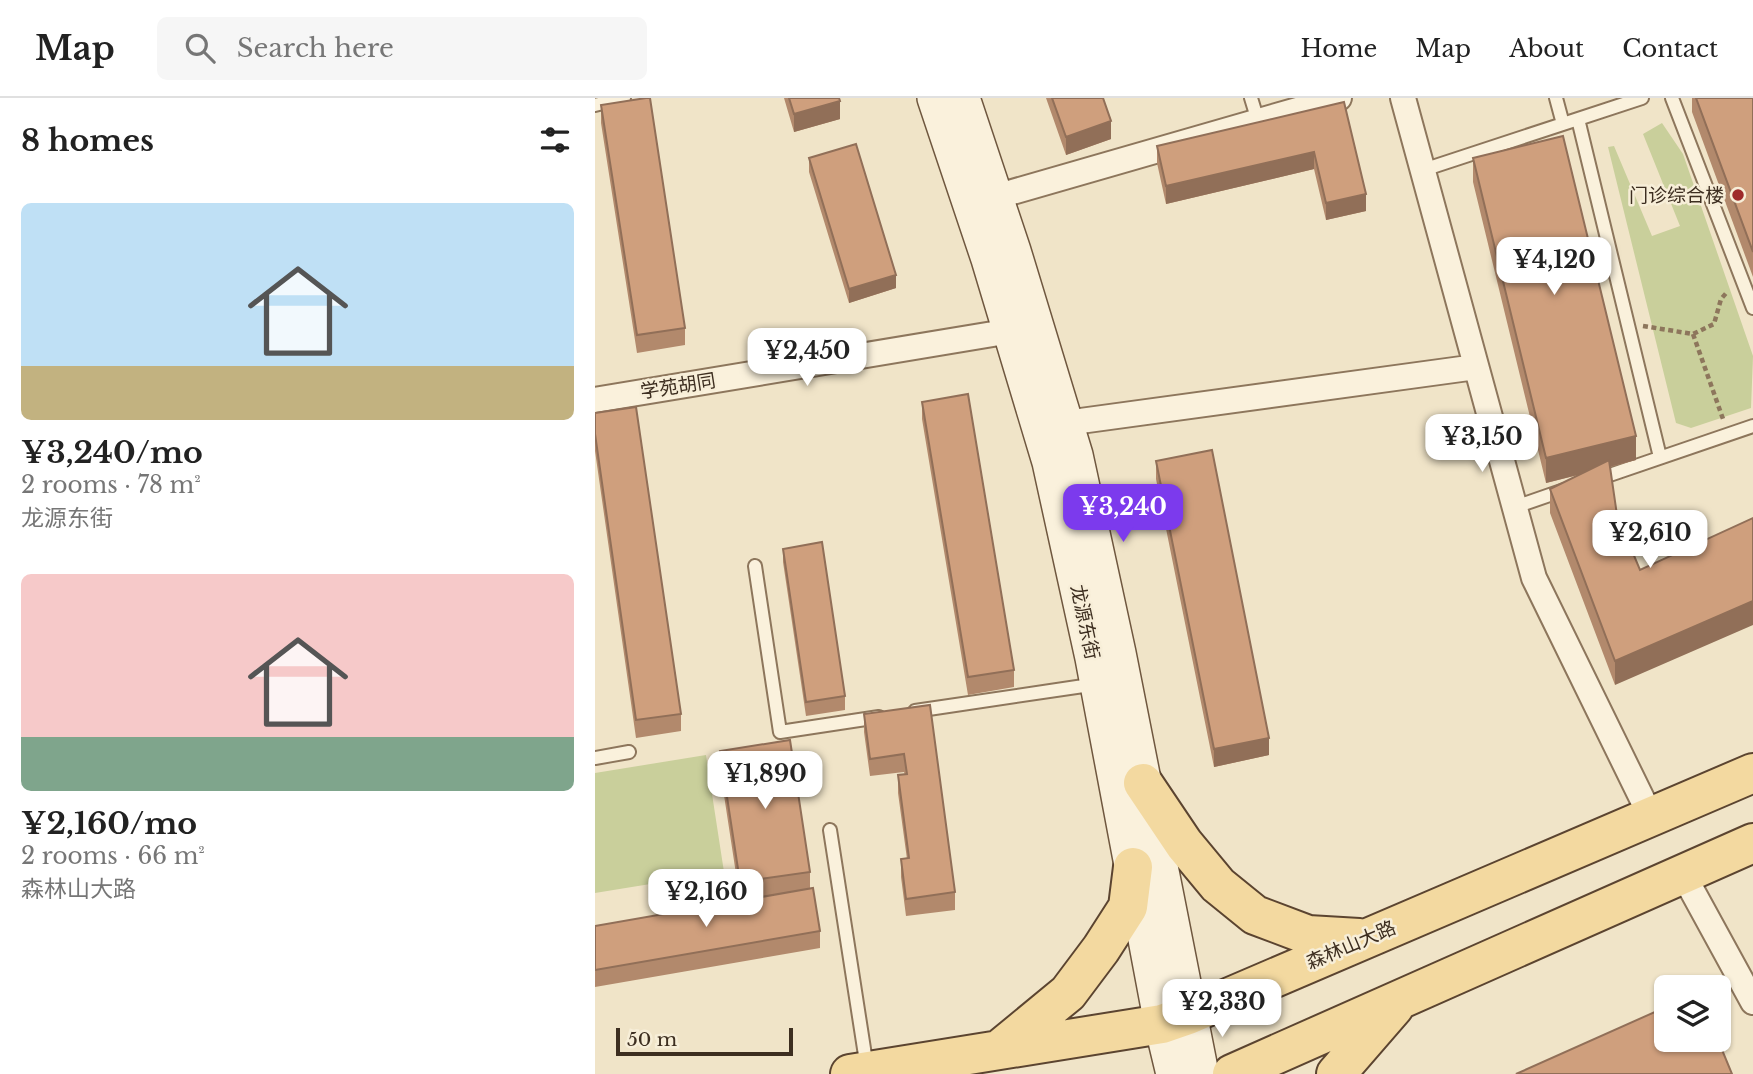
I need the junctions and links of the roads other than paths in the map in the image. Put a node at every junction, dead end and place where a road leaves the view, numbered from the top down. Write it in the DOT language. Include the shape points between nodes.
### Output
graph roads {
  1 [pos="624,98"];
  2 [pos="935,98"];
  3 [pos="962,98"];
  4 [pos="1339,98"];
  5 [pos="1403,98"];
  6 [pos="1556,98"];
  7 [pos="1641,98"];
  8 [pos="1672,98"];
  9 [pos="595,105"];
  10 [pos="1254,110"];
  11 [pos="1579,119"];
  12 [pos="1563,124"];
  13 [pos="1423,170"];
  14 [pos="995,197"];
  15 [pos="1753,308"];
  16 [pos="1011,331"];
  17 [pos="1476,367"];
  18 [pos="595,400"];
  19 [pos="1052,425"];
  20 [pos="1753,426"];
  21 [pos="1660,457"];
  22 [pos="1515,507"];
  23 [pos="755,566"];
  24 [pos="1098,684"];
  25 [pos="904,713"];
  26 [pos="891,715"];
  27 [pos="629,752"];
  28 [pos="595,758"];
  29 [pos="1753,773"];
  30 [pos="1143,783"];
  31 [pos="1651,817"];
  32 [pos="830,830"];
  33 [pos="1753,843"];
  34 [pos="1133,867"];
  35 [pos="1683,874"];
  36 [pos="1368,938"];
  37 [pos="1401,999"];
  38 [pos="1753,1002"];
  39 [pos="1175,1020"];
  40 [pos="999,1050"];
  41 [pos="932,1068"];
  42 [pos="859,1073"];
  43 [pos="1174,1074"];
  44 [pos="1201,1074"];
  45 [pos="1232,1074"];
  46 [pos="1336,1074"];
  1 -- 9 [label="lane"];
  2 -- 16 [label="main road, 龙源东街"];
  3 -- 14 [label="main road, 龙源东街"];
  4 -- 10 [label="street"];
  5 -- 13 [label="street"];
  6 -- 12 [label="lane"];
  7 -- 11 [label="lane"];
  8 -- 15 [label="lane"];
  10 -- 14 [label="street"];
  11 -- 12 [label="lane"];
  11 -- 21 [label="lane"];
  12 -- 13 [label="lane"];
  13 -- 17 [label="street"];
  14 -- 19 [label="main road, 龙源东街"];
  16 -- 18 [label="street, 学苑胡同"];
  16 -- 19 [label="main road, 龙源东街"];
  17 -- 19 [label="street"];
  17 -- 22 [label="street"];
  19 -- 24 [label="main road, 龙源东街" via="1050,462"];
  19 -- 30 [label="main road, 龙源东街" via="1075,455"];
  20 -- 21 [label="lane"];
  21 -- 22 [label="lane"];
  22 -- 31 [label="street" via="1534,578"];
  23 -- 26 [label="lane" via="780,732"];
  24 -- 25 [label="lane"];
  24 -- 34 [label="main road, 龙源东街"];
  27 -- 28 [label="lane"];
  29 -- 31 [label="main road, 森林山大路"];
  30 -- 36 [label="main road" via="1218,885 1255,915 1308,935"];
  30 -- 39 [label="main road, 龙源东街"];
  31 -- 36 [label="main road, 森林山大路"];
  32 -- 42 [label="lane"];
  33 -- 35 [label="main road"];
  34 -- 39 [label="main road, 龙源东街"];
  34 -- 40 [label="main road" via="1128,906 1101,949 1068,993"];
  35 -- 37 [label="main road"];
  35 -- 38 [label="street"];
  36 -- 39 [label="main road, 森林山大路"];
  37 -- 45 [label="main road"];
  37 -- 46 [label="main road"];
  39 -- 40 [label="main road, 森林山大路"];
  39 -- 43 [label="main road, 龙源东街"];
  39 -- 44 [label="main road, 龙源东街"];
  40 -- 41 [label="main road, 森林山大路"];
  41 -- 42 [label="main road, 森林山大路"];
}
